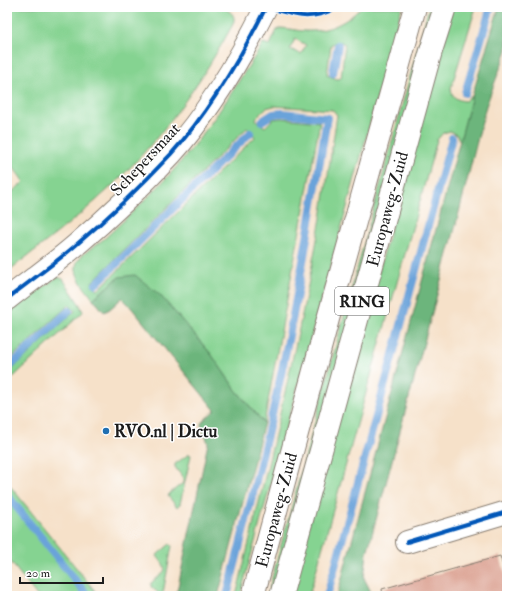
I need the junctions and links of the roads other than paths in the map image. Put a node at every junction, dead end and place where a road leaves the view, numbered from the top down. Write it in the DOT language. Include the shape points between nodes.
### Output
graph roads {
  1 [pos="266,7"];
  2 [pos="415,7"];
  3 [pos="445,7"];
  4 [pos="7,299"];
  5 [pos="507,512"];
  6 [pos="407,542"];
  7 [pos="253,596"];
  8 [pos="281,596"];
  1 -- 4 [label="main road, Schepersmaat" via="223,85 171,154 130,196 76,244"];
  2 -- 7 [label="main road, Europaweg-Zuid / RING"];
  3 -- 8 [label="main road, Europaweg-Zuid / RING"];
  5 -- 6 [label="main road"];
}
